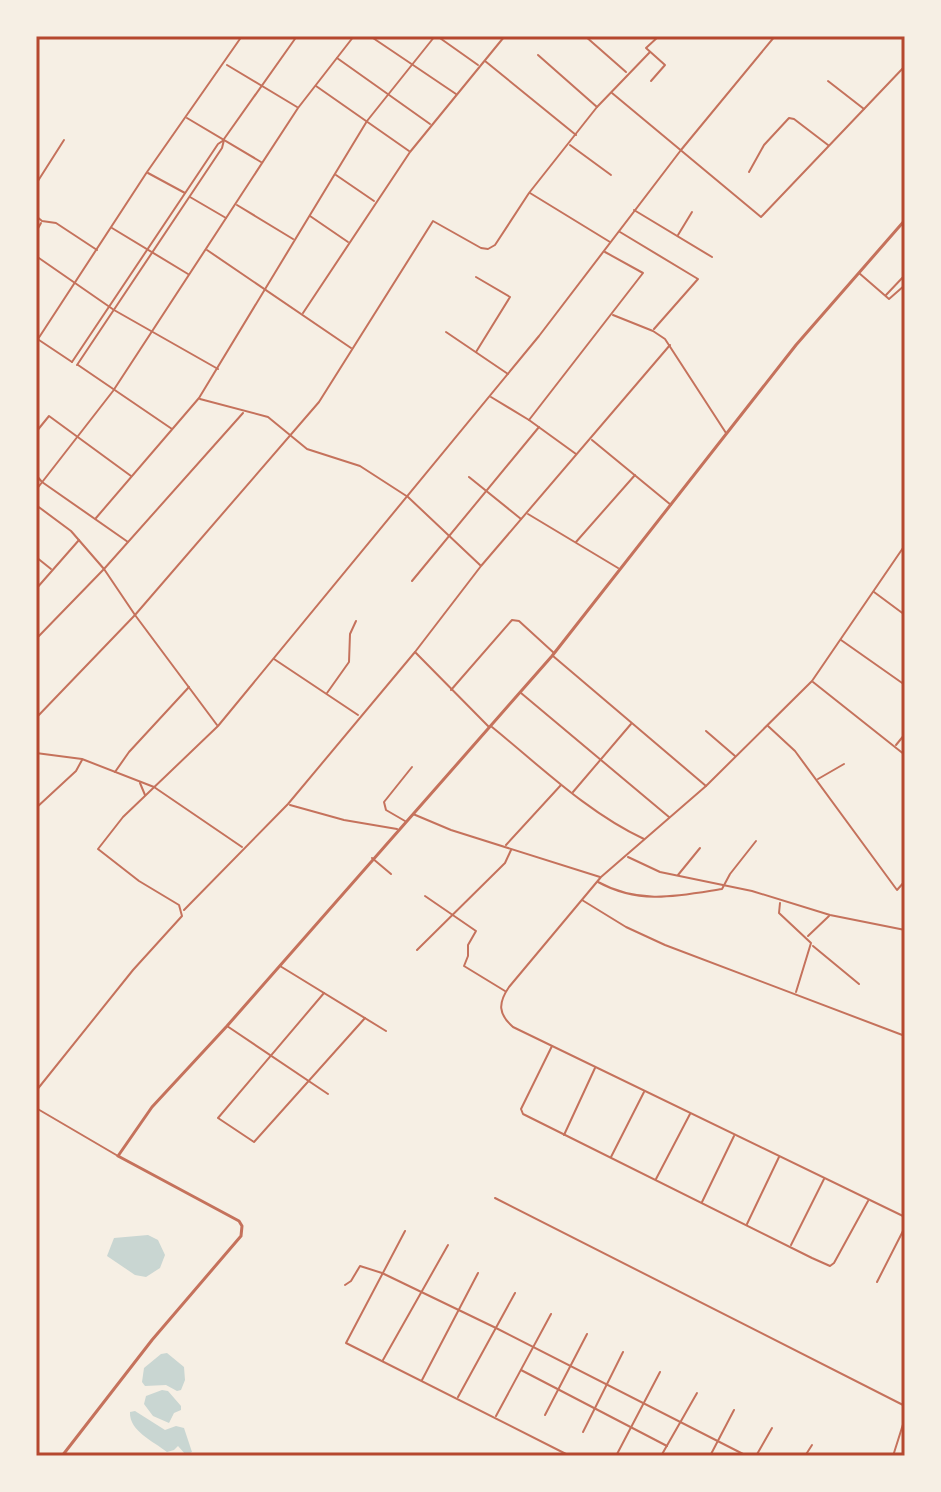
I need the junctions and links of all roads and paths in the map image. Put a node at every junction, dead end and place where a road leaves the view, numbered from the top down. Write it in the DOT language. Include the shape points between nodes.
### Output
graph roads {
  1 [pos="242,36"];
  2 [pos="297,36"];
  3 [pos="354,36"];
  4 [pos="370,36"];
  5 [pos="436,36"];
  6 [pos="502,36"];
  7 [pos="585,36"];
  8 [pos="659,36"];
  9 [pos="775,36"];
  10 [pos="650,52"];
  11 [pos="538,55"];
  12 [pos="337,58"];
  13 [pos="484,60"];
  14 [pos="412,63"];
  15 [pos="225,64"];
  16 [pos="479,66"];
  17 [pos="905,66"];
  18 [pos="628,73"];
  19 [pos="651,81"];
  20 [pos="828,81"];
  21 [pos="315,85"];
  22 [pos="261,86"];
  23 [pos="611,92"];
  24 [pos="387,93"];
  25 [pos="456,94"];
  26 [pos="597,107"];
  27 [pos="298,108"];
  28 [pos="864,109"];
  29 [pos="185,117"];
  30 [pos="367,121"];
  31 [pos="431,124"];
  32 [pos="576,135"];
  33 [pos="64,140"];
  34 [pos="224,140"];
  35 [pos="568,144"];
  36 [pos="829,146"];
  37 [pos="681,150"];
  38 [pos="410,152"];
  39 [pos="262,163"];
  40 [pos="147,172"];
  41 [pos="749,172"];
  42 [pos="335,174"];
  43 [pos="611,175"];
  44 [pos="36,184"];
  45 [pos="529,193"];
  46 [pos="185,194"];
  47 [pos="190,196"];
  48 [pos="375,202"];
  49 [pos="236,204"];
  50 [pos="634,210"];
  51 [pos="692,212"];
  52 [pos="36,216"];
  53 [pos="309,216"];
  54 [pos="227,218"];
  55 [pos="905,220"];
  56 [pos="42,221"];
  57 [pos="112,228"];
  58 [pos="36,232"];
  59 [pos="619,232"];
  60 [pos="677,236"];
  61 [pos="294,240"];
  62 [pos="349,242"];
  63 [pos="611,242"];
  64 [pos="206,249"];
  65 [pos="97,250"];
  66 [pos="148,250"];
  67 [pos="604,251"];
  68 [pos="152,253"];
  69 [pos="36,256"];
  70 [pos="712,257"];
  71 [pos="858,272"];
  72 [pos="189,275"];
  73 [pos="905,275"];
  74 [pos="476,277"];
  75 [pos="74,284"];
  76 [pos="905,285"];
  77 [pos="265,289"];
  78 [pos="885,296"];
  79 [pos="110,307"];
  80 [pos="114,310"];
  81 [pos="303,313"];
  82 [pos="612,314"];
  83 [pos="153,330"];
  84 [pos="653,331"];
  85 [pos="446,332"];
  86 [pos="37,338"];
  87 [pos="670,345"];
  88 [pos="352,348"];
  89 [pos="476,352"];
  90 [pos="72,362"];
  91 [pos="77,365"];
  92 [pos="218,369"];
  93 [pos="508,374"];
  94 [pos="113,391"];
  95 [pos="490,396"];
  96 [pos="199,398"];
  97 [pos="244,412"];
  98 [pos="529,420"];
  99 [pos="539,427"];
  100 [pos="173,429"];
  101 [pos="36,432"];
  102 [pos="79,435"];
  103 [pos="727,435"];
  104 [pos="291,437"];
  105 [pos="590,438"];
  106 [pos="577,454"];
  107 [pos="636,474"];
  108 [pos="36,475"];
  109 [pos="132,476"];
  110 [pos="469,477"];
  111 [pos="42,482"];
  112 [pos="36,490"];
  113 [pos="485,492"];
  114 [pos="408,497"];
  115 [pos="36,505"];
  116 [pos="672,505"];
  117 [pos="527,514"];
  118 [pos="96,518"];
  119 [pos="522,519"];
  120 [pos="450,536"];
  121 [pos="79,540"];
  122 [pos="128,542"];
  123 [pos="576,543"];
  124 [pos="905,545"];
  125 [pos="36,557"];
  126 [pos="481,566"];
  127 [pos="104,569"];
  128 [pos="53,570"];
  129 [pos="621,570"];
  130 [pos="412,581"];
  131 [pos="36,589"];
  132 [pos="874,592"];
  133 [pos="135,615"];
  134 [pos="905,615"];
  135 [pos="356,621"];
  136 [pos="36,639"];
  137 [pos="840,639"];
  138 [pos="415,652"];
  139 [pos="553,654"];
  140 [pos="273,658"];
  141 [pos="812,681"];
  142 [pos="905,685"];
  143 [pos="189,687"];
  144 [pos="451,690"];
  145 [pos="520,693"];
  146 [pos="326,694"];
  147 [pos="359,716"];
  148 [pos="36,718"];
  149 [pos="631,723"];
  150 [pos="218,726"];
  151 [pos="768,726"];
  152 [pos="491,727"];
  153 [pos="706,731"];
  154 [pos="905,734"];
  155 [pos="895,747"];
  156 [pos="36,753"];
  157 [pos="905,755"];
  158 [pos="736,756"];
  159 [pos="601,758"];
  160 [pos="82,759"];
  161 [pos="844,764"];
  162 [pos="412,767"];
  163 [pos="115,773"];
  164 [pos="817,779"];
  165 [pos="139,781"];
  166 [pos="561,784"];
  167 [pos="706,786"];
  168 [pos="154,787"];
  169 [pos="572,793"];
  170 [pos="146,796"];
  171 [pos="288,804"];
  172 [pos="36,808"];
  173 [pos="412,814"];
  174 [pos="670,818"];
  175 [pos="405,821"];
  176 [pos="397,829"];
  177 [pos="646,840"];
  178 [pos="756,841"];
  179 [pos="506,847"];
  180 [pos="244,848"];
  181 [pos="700,848"];
  182 [pos="512,849"];
  183 [pos="627,856"];
  184 [pos="372,858"];
  185 [pos="391,874"];
  186 [pos="677,876"];
  187 [pos="601,877"];
  188 [pos="905,881"];
  189 [pos="598,882"];
  190 [pos="723,887"];
  191 [pos="425,896"];
  192 [pos="582,900"];
  193 [pos="780,901"];
  194 [pos="181,911"];
  195 [pos="830,915"];
  196 [pos="452,916"];
  197 [pos="905,930"];
  198 [pos="806,937"];
  199 [pos="812,946"];
  200 [pos="417,950"];
  201 [pos="279,965"];
  202 [pos="859,984"];
  203 [pos="506,991"];
  204 [pos="324,993"];
  205 [pos="796,993"];
  206 [pos="365,1018"];
  207 [pos="227,1026"];
  208 [pos="386,1031"];
  209 [pos="905,1036"];
  210 [pos="552,1046"];
  211 [pos="270,1056"];
  212 [pos="596,1067"];
  213 [pos="308,1082"];
  214 [pos="36,1091"];
  215 [pos="645,1091"];
  216 [pos="328,1094"];
  217 [pos="36,1108"];
  218 [pos="690,1113"];
  219 [pos="734,1134"];
  220 [pos="563,1135"];
  221 [pos="118,1156"];
  222 [pos="779,1156"];
  223 [pos="610,1158"];
  224 [pos="824,1178"];
  225 [pos="655,1180"];
  226 [pos="495,1198"];
  227 [pos="869,1200"];
  228 [pos="701,1203"];
  229 [pos="905,1217"];
  230 [pos="746,1226"];
  231 [pos="905,1227"];
  232 [pos="405,1231"];
  233 [pos="448,1245"];
  234 [pos="790,1247"];
  235 [pos="382,1273"];
  236 [pos="478,1273"];
  237 [pos="877,1282"];
  238 [pos="345,1285"];
  239 [pos="421,1292"];
  240 [pos="515,1293"];
  241 [pos="459,1310"];
  242 [pos="551,1314"];
  243 [pos="496,1328"];
  244 [pos="587,1334"];
  245 [pos="533,1347"];
  246 [pos="623,1352"];
  247 [pos="382,1361"];
  248 [pos="570,1366"];
  249 [pos="521,1370"];
  250 [pos="660,1372"];
  251 [pos="422,1381"];
  252 [pos="606,1384"];
  253 [pos="558,1389"];
  254 [pos="697,1393"];
  255 [pos="457,1398"];
  256 [pos="644,1403"];
  257 [pos="905,1406"];
  258 [pos="594,1408"];
  259 [pos="734,1410"];
  260 [pos="545,1415"];
  261 [pos="496,1418"];
  262 [pos="905,1418"];
  263 [pos="681,1422"];
  264 [pos="631,1427"];
  265 [pos="772,1428"];
  266 [pos="583,1432"];
  267 [pos="718,1441"];
  268 [pos="812,1445"];
  269 [pos="667,1446"];
  270 [pos="62,1456"];
  271 [pos="570,1456"];
  272 [pos="616,1456"];
  273 [pos="661,1456"];
  274 [pos="710,1456"];
  275 [pos="747,1456"];
  276 [pos="756,1456"];
  277 [pos="805,1456"];
  278 [pos="893,1456"];
  1 -- 15 [label="street"];
  2 -- 22 [label="street"];
  3 -- 12 [label="street"];
  4 -- 14 [label="street"];
  5 -- 14 [label="street"];
  5 -- 16 [label="street"];
  6 -- 13 [label="street"];
  7 -- 18 [label="street"];
  8 -- 10 [label="street" via="646,48"];
  9 -- 37 [label="street"];
  10 -- 18 [label="street"];
  10 -- 19 [label="street" via="665,65"];
  11 -- 26 [label="street"];
  12 -- 21 [label="street"];
  12 -- 24 [label="street"];
  13 -- 16 [label="street"];
  13 -- 32 [label="street"];
  14 -- 24 [label="street"];
  14 -- 25 [label="street"];
  15 -- 22 [label="street"];
  15 -- 29 [label="street"];
  16 -- 25 [label="street"];
  17 -- 28 [label="street"];
  18 -- 23 [label="street"];
  20 -- 28 [label="street"];
  21 -- 27 [label="street"];
  21 -- 30 [label="street"];
  22 -- 27 [label="street"];
  22 -- 34 [label="street"];
  23 -- 26 [label="street"];
  23 -- 37 [label="street"];
  24 -- 30 [label="street"];
  24 -- 31 [label="street"];
  25 -- 31 [label="street"];
  26 -- 32 [label="street"];
  27 -- 39 [label="street"];
  28 -- 36 [label="street"];
  29 -- 34 [label="street"];
  29 -- 40 [label="street"];
  30 -- 38 [label="street"];
  30 -- 42 [label="street"];
  31 -- 38 [label="street"];
  32 -- 35 [label="street"];
  33 -- 44 [label="street"];
  34 -- 39 [label="street"];
  34 -- 46 [label="street"];
  34 -- 47 [label="street"];
  35 -- 43 [label="street"];
  35 -- 45 [label="street"];
  36 -- 37 [label="street" via="761,217"];
  36 -- 41 [label="street" via="789,118 764,145"];
  37 -- 50 [label="street"];
  38 -- 48 [label="street"];
  39 -- 49 [label="street"];
  40 -- 46 [label="street"];
  40 -- 57 [label="street"];
  42 -- 48 [label="street"];
  42 -- 53 [label="street"];
  45 -- 63 [label="street"];
  45 -- 88 [label="street" via="499,241 488,249 433,221"];
  46 -- 47 [label="street"];
  46 -- 66 [label="street"];
  47 -- 54 [label="street"];
  47 -- 68 [label="street"];
  48 -- 62 [label="street"];
  49 -- 54 [label="street"];
  49 -- 61 [label="street"];
  50 -- 59 [label="street"];
  50 -- 60 [label="street"];
  51 -- 60 [label="street"];
  52 -- 56 [label="street"];
  53 -- 61 [label="street"];
  53 -- 62 [label="street"];
  54 -- 64 [label="street"];
  55 -- 71 [label="street"];
  56 -- 58 [label="street"];
  56 -- 65 [label="street" via="56,223"];
  57 -- 65 [label="street"];
  57 -- 66 [label="street"];
  59 -- 63 [label="street"];
  59 -- 84 [label="street" via="698,279"];
  60 -- 70 [label="street"];
  61 -- 77 [label="street"];
  62 -- 81 [label="street"];
  63 -- 67 [label="street"];
  64 -- 72 [label="street"];
  64 -- 77 [label="street"];
  65 -- 75 [label="street"];
  66 -- 68 [label="street"];
  66 -- 79 [label="street"];
  67 -- 82 [label="street" via="643,273"];
  67 -- 93 [label="street"];
  68 -- 72 [label="street"];
  68 -- 80 [label="street"];
  69 -- 75 [label="street"];
  71 -- 78 [label="street"];
  71 -- 103 [label="street"];
  72 -- 83 [label="street"];
  73 -- 78 [label="street"];
  74 -- 89 [label="street" via="510,297"];
  75 -- 79 [label="street"];
  75 -- 86 [label="street"];
  76 -- 78 [label="street" via="892,299"];
  77 -- 81 [label="street"];
  77 -- 92 [label="street"];
  79 -- 80 [label="street"];
  79 -- 90 [label="street"];
  80 -- 83 [label="street"];
  80 -- 91 [label="street"];
  81 -- 88 [label="street"];
  82 -- 84 [label="street"];
  82 -- 98 [label="street"];
  83 -- 92 [label="street"];
  83 -- 94 [label="street"];
  84 -- 87 [label="street"];
  85 -- 89 [label="street"];
  86 -- 90 [label="street"];
  87 -- 103 [label="street"];
  87 -- 105 [label="street"];
  88 -- 104 [label="street"];
  89 -- 93 [label="street"];
  90 -- 91 [label="street"];
  91 -- 94 [label="street"];
  92 -- 96 [label="street"];
  93 -- 95 [label="street"];
  94 -- 100 [label="street"];
  94 -- 102 [label="street"];
  95 -- 98 [label="street"];
  95 -- 114 [label="street"];
  96 -- 97 [label="street"];
  96 -- 100 [label="street"];
  97 -- 104 [label="street" via="268,417"];
  97 -- 122 [label="street"];
  98 -- 99 [label="street"];
  99 -- 106 [label="street"];
  99 -- 113 [label="street"];
  100 -- 109 [label="street"];
  101 -- 102 [label="street" via="49,416"];
  102 -- 109 [label="street"];
  102 -- 111 [label="street"];
  103 -- 116 [label="street"];
  104 -- 114 [label="street" via="314,452 360,466"];
  104 -- 133 [label="street"];
  105 -- 106 [label="street"];
  105 -- 107 [label="street"];
  106 -- 117 [label="street"];
  107 -- 116 [label="street"];
  107 -- 123 [label="street"];
  108 -- 111 [label="street"];
  109 -- 118 [label="street"];
  110 -- 113 [label="street"];
  111 -- 112 [label="street"];
  111 -- 118 [label="street"];
  113 -- 119 [label="street"];
  113 -- 120 [label="street"];
  114 -- 120 [label="street"];
  114 -- 140 [label="street"];
  115 -- 121 [label="street"];
  116 -- 129 [label="street"];
  117 -- 119 [label="street"];
  117 -- 123 [label="street"];
  118 -- 122 [label="street"];
  119 -- 126 [label="street"];
  120 -- 126 [label="street"];
  120 -- 130 [label="street"];
  121 -- 127 [label="street"];
  121 -- 128 [label="street"];
  122 -- 127 [label="street"];
  123 -- 129 [label="street"];
  124 -- 132 [label="street"];
  125 -- 128 [label="street"];
  126 -- 138 [label="street"];
  127 -- 133 [label="street"];
  127 -- 136 [label="street"];
  128 -- 131 [label="street"];
  129 -- 139 [label="street"];
  132 -- 134 [label="street"];
  132 -- 137 [label="street"];
  133 -- 143 [label="street"];
  133 -- 148 [label="street"];
  135 -- 146 [label="street" via="349,662"];
  137 -- 141 [label="street"];
  137 -- 142 [label="street"];
  138 -- 144 [label="street"];
  138 -- 147 [label="street"];
  139 -- 144 [label="street" via="512,620"];
  139 -- 145 [label="street"];
  139 -- 149 [label="street"];
  140 -- 146 [label="street"];
  140 -- 150 [label="street"];
  141 -- 151 [label="street"];
  141 -- 155 [label="street"];
  143 -- 150 [label="street"];
  143 -- 163 [label="street"];
  144 -- 152 [label="street"];
  145 -- 152 [label="street"];
  145 -- 159 [label="street"];
  146 -- 147 [label="street"];
  147 -- 171 [label="street"];
  149 -- 159 [label="street"];
  149 -- 167 [label="street"];
  150 -- 168 [label="street"];
  151 -- 158 [label="street"];
  151 -- 164 [label="street"];
  152 -- 166 [label="street"];
  152 -- 173 [label="street"];
  153 -- 158 [label="street"];
  154 -- 155 [label="street"];
  155 -- 157 [label="street"];
  156 -- 160 [label="street"];
  158 -- 167 [label="street"];
  159 -- 169 [label="street"];
  159 -- 174 [label="street"];
  160 -- 163 [label="street"];
  160 -- 172 [label="street"];
  161 -- 164 [label="street"];
  162 -- 175 [label="street" via="384,802 386,810"];
  163 -- 165 [label="street"];
  164 -- 188 [label="street" via="897,890"];
  165 -- 168 [label="street"];
  165 -- 170 [label="street"];
  166 -- 169 [label="street"];
  166 -- 179 [label="street"];
  167 -- 174 [label="street"];
  168 -- 170 [label="street"];
  168 -- 180 [label="street"];
  169 -- 177 [label="street"];
  170 -- 194 [label="street" via="98,849"];
  171 -- 176 [label="street"];
  171 -- 180 [label="street"];
  173 -- 175 [label="street"];
  173 -- 179 [label="street"];
  174 -- 177 [label="street"];
  175 -- 176 [label="street"];
  176 -- 184 [label="street"];
  177 -- 183 [label="street"];
  178 -- 190 [label="street"];
  179 -- 182 [label="street"];
  180 -- 194 [label="street"];
  181 -- 186 [label="street"];
  182 -- 187 [label="street"];
  182 -- 196 [label="street" via="505,863"];
  183 -- 186 [label="street"];
  183 -- 187 [label="street"];
  184 -- 185 [label="street"];
  184 -- 201 [label="street"];
  186 -- 190 [label="street"];
  187 -- 189 [label="street"];
  189 -- 190 [label="street" via="656,899"];
  189 -- 192 [label="street"];
  190 -- 193 [label="street"];
  191 -- 196 [label="street"];
  192 -- 203 [label="street"];
  192 -- 205 [label="street" via="665,945"];
  193 -- 195 [label="street"];
  193 -- 198 [label="street" via="779,913"];
  194 -- 214 [label="street" via="179,921"];
  195 -- 197 [label="street"];
  195 -- 198 [label="street"];
  196 -- 200 [label="street"];
  196 -- 203 [label="street" via="476,931 464,966"];
  198 -- 199 [label="street"];
  199 -- 202 [label="street"];
  199 -- 205 [label="street"];
  201 -- 204 [label="street"];
  201 -- 207 [label="street"];
  203 -- 210 [label="street" via="500,1008 506,1021"];
  204 -- 206 [label="street"];
  204 -- 211 [label="street"];
  205 -- 209 [label="street"];
  206 -- 208 [label="street"];
  206 -- 213 [label="street"];
  207 -- 211 [label="street"];
  207 -- 221 [label="street" via="152,1107"];
  210 -- 212 [label="street"];
  210 -- 220 [label="street" via="521,1109"];
  211 -- 213 [label="street"];
  211 -- 213 [label="street" via="218,1118 254,1142"];
  212 -- 215 [label="street"];
  212 -- 220 [label="street"];
  213 -- 216 [label="street"];
  215 -- 218 [label="street"];
  215 -- 223 [label="street"];
  217 -- 221 [label="street"];
  218 -- 219 [label="street"];
  218 -- 225 [label="street"];
  219 -- 222 [label="street"];
  219 -- 228 [label="street"];
  220 -- 223 [label="street"];
  221 -- 270 [label="street" via="239,1221 243,1230"];
  222 -- 224 [label="street"];
  222 -- 230 [label="street"];
  223 -- 225 [label="street"];
  224 -- 227 [label="street"];
  224 -- 234 [label="street"];
  225 -- 228 [label="street"];
  226 -- 257 [label="street"];
  227 -- 229 [label="street"];
  227 -- 234 [label="street" via="830,1266"];
  228 -- 230 [label="street"];
  230 -- 234 [label="street"];
  231 -- 237 [label="street"];
  232 -- 235 [label="street"];
  233 -- 239 [label="street"];
  235 -- 238 [label="street" via="360,1266"];
  235 -- 239 [label="street"];
  235 -- 247 [label="street" via="346,1343"];
  236 -- 241 [label="street"];
  239 -- 241 [label="street"];
  239 -- 247 [label="street"];
  240 -- 243 [label="street"];
  241 -- 243 [label="street"];
  241 -- 251 [label="street"];
  242 -- 245 [label="street"];
  243 -- 245 [label="street"];
  243 -- 255 [label="street"];
  244 -- 248 [label="street"];
  245 -- 248 [label="street"];
  245 -- 249 [label="street"];
  246 -- 252 [label="street"];
  247 -- 251 [label="street"];
  248 -- 252 [label="street"];
  248 -- 253 [label="street"];
  249 -- 253 [label="street"];
  249 -- 261 [label="street"];
  250 -- 256 [label="street"];
  251 -- 255 [label="street"];
  252 -- 256 [label="street"];
  252 -- 258 [label="street"];
  253 -- 258 [label="street"];
  253 -- 260 [label="street"];
  254 -- 263 [label="street"];
  255 -- 261 [label="street"];
  256 -- 263 [label="street"];
  256 -- 264 [label="street"];
  258 -- 264 [label="street"];
  258 -- 266 [label="street"];
  259 -- 267 [label="street"];
  261 -- 271 [label="street"];
  262 -- 278 [label="street"];
  263 -- 267 [label="street"];
  263 -- 269 [label="street"];
  264 -- 269 [label="street"];
  264 -- 272 [label="street"];
  265 -- 276 [label="street"];
  267 -- 274 [label="street"];
  267 -- 275 [label="street"];
  268 -- 277 [label="street"];
  269 -- 273 [label="street"];
}
